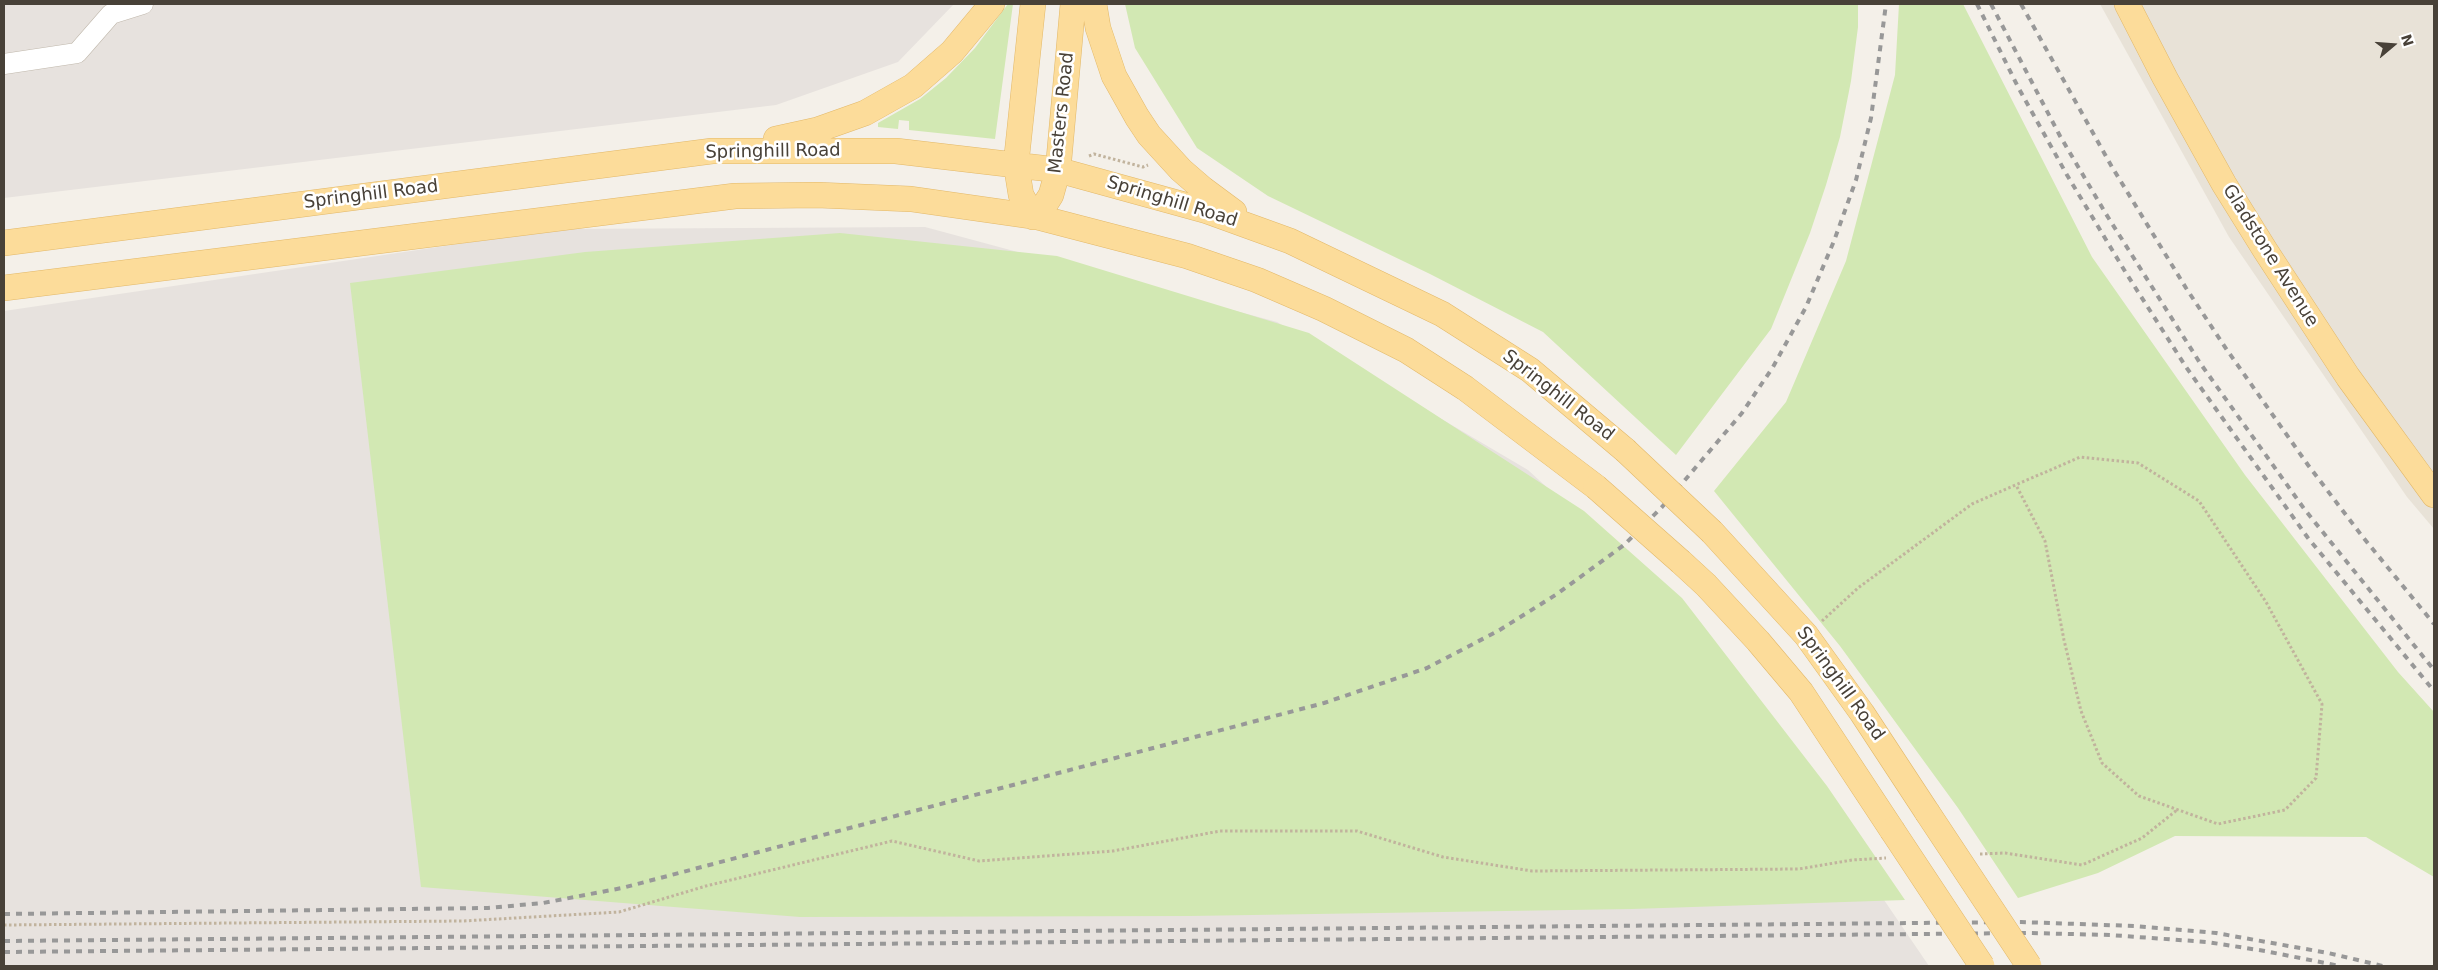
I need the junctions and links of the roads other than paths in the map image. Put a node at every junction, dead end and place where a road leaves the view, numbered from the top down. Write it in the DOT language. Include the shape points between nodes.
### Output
graph roads {
  1 [pos="143,4"];
  2 [pos="992,4"];
  3 [pos="1033,4"];
  4 [pos="1073,4"];
  5 [pos="1094,4"];
  6 [pos="2127,4"];
  7 [pos="4,64"];
  8 [pos="712,151"];
  9 [pos="1016,164"];
  10 [pos="1058,170"];
  11 [pos="1035,217"];
  12 [pos="1290,241"];
  13 [pos="4,243"];
  14 [pos="4,288"];
  15 [pos="2434,495"];
  16 [pos="1982,966"];
  17 [pos="2029,966"];
  1 -- 7 [label="lane" via="111,14 76,53"];
  2 -- 8 [label="main road" via="938,66 890,100 865,113 817,130"];
  3 -- 9 [label="main road"];
  4 -- 10 [label="main road, Masters Road"];
  5 -- 12 [label="main road" via="1098,28 1114,76 1149,135 1203,189 1229,208"];
  6 -- 15 [label="main road, Gladstone Avenue" via="2178,102 2265,250 2348,377"];
  8 -- 9 [label="main road, Springhill Road" via="896,151"];
  8 -- 13 [label="main road, Springhill Road"];
  9 -- 10 [label="main road, Springhill Road"];
  9 -- 11 [label="main road" via="1021,195"];
  10 -- 11 [label="main road, Masters Road" via="1051,195"];
  10 -- 12 [label="main road, Springhill Road" via="1207,211"];
  11 -- 14 [label="main road, Springhill Road" via="891,198 735,196"];
  11 -- 16 [label="main road, Springhill Road, bridge" via="1187,256 1257,280 1324,309 1406,350 1465,388 1596,487 1706,585 1801,692"];
  12 -- 17 [label="main road, Springhill Road, bridge" via="1442,314 1530,370 1625,450 1712,532 1806,635 1862,712"];
}
